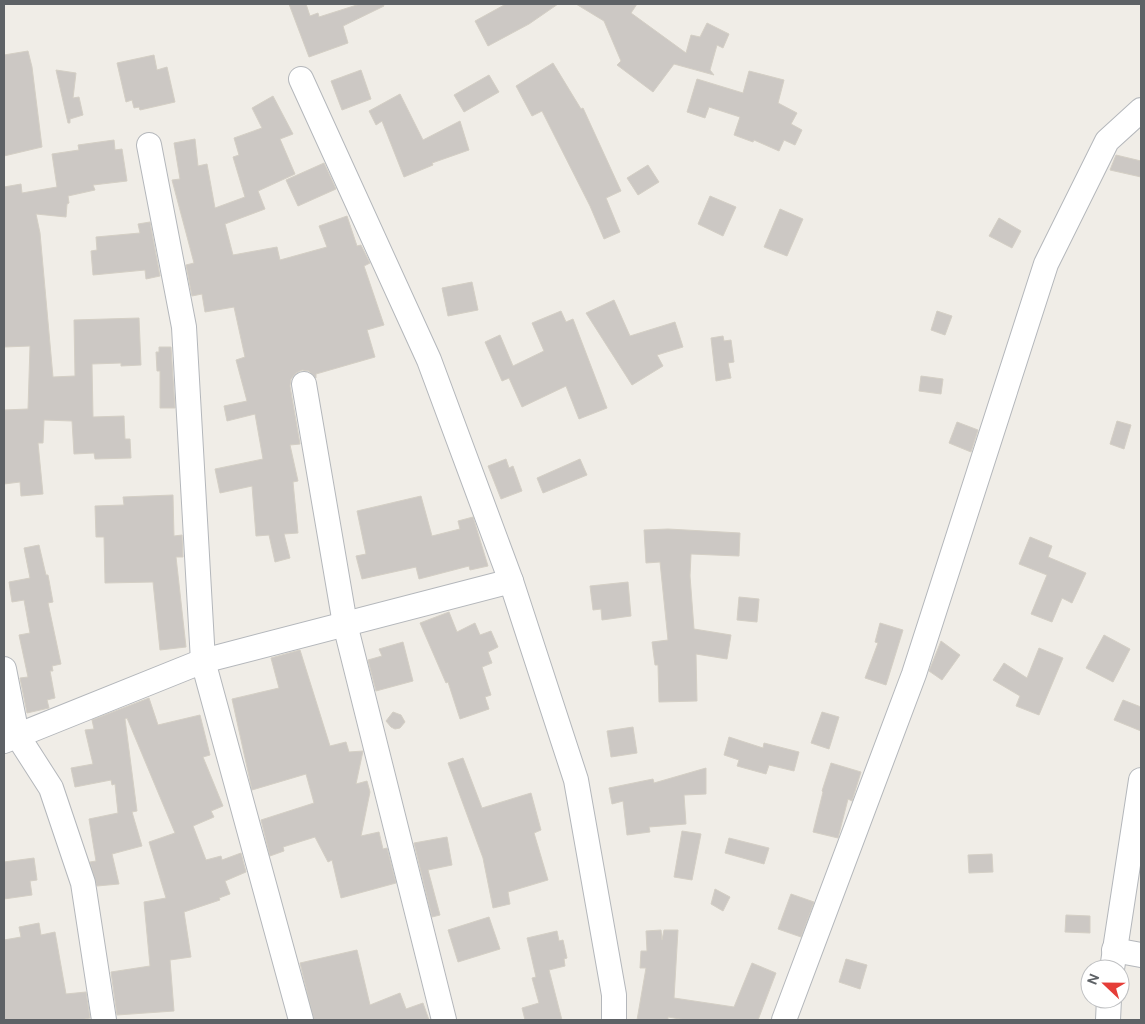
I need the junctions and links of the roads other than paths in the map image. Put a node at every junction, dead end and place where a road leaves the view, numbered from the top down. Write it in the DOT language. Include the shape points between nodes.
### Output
graph roads {
  1 [pos="301,79"];
  2 [pos="1141,110"];
  3 [pos="149,145"];
  4 [pos="304,384"];
  5 [pos="511,582"];
  6 [pos="345,624"];
  7 [pos="203,660"];
  8 [pos="4,669"];
  9 [pos="10,738"];
  10 [pos="1141,780"];
  11 [pos="1141,955"];
  12 [pos="1113,959"];
  13 [pos="104,1020"];
  14 [pos="301,1020"];
  15 [pos="444,1020"];
  16 [pos="614,1020"];
  17 [pos="784,1020"];
  1 -- 5 [label="street" via="429,360"];
  2 -- 17 [label="street" via="1107,141 1046,264 914,674"];
  3 -- 7 [label="street" via="184,327"];
  4 -- 6 [label="street"];
  5 -- 6 [label="street"];
  5 -- 16 [label="street" via="576,780 614,995"];
  6 -- 7 [label="street"];
  6 -- 15 [label="street"];
  7 -- 9 [label="street"];
  7 -- 14 [label="street"];
  8 -- 9 [label="street"];
  9 -- 13 [label="street" via="51,788 82,883"];
  10 -- 12 [label="street"];
  11 -- 12 [label="street"];
}
